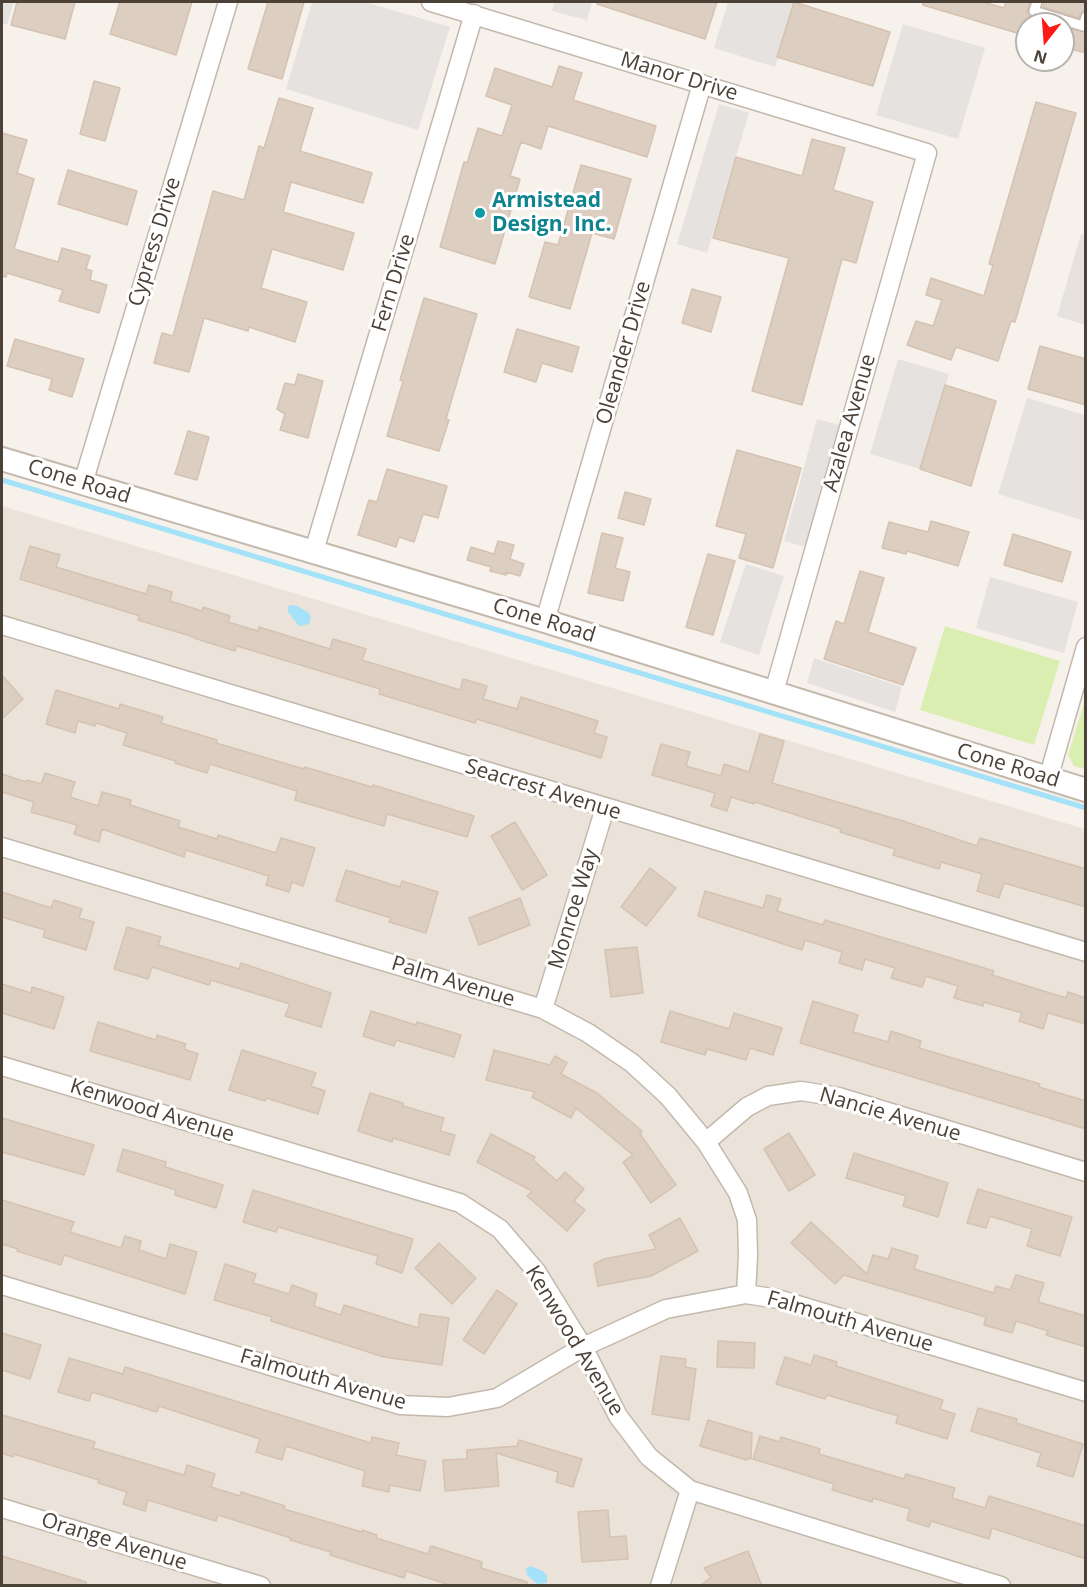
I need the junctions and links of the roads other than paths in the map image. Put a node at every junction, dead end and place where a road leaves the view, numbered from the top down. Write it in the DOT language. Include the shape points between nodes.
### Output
graph roads {
  1 [pos="228,2"];
  2 [pos="431,2"];
  3 [pos="1037,2"];
  4 [pos="474,14"];
  5 [pos="1086,17"];
  6 [pos="702,84"];
  7 [pos="927,153"];
  8 [pos="2,459"];
  9 [pos="83,483"];
  10 [pos="314,551"];
  11 [pos="545,621"];
  12 [pos="2,625"];
  13 [pos="1086,647"];
  14 [pos="774,692"];
  15 [pos="1048,778"];
  16 [pos="1086,790"];
  17 [pos="605,808"];
  18 [pos="2,847"];
  19 [pos="1086,952"];
  20 [pos="543,1009"];
  21 [pos="2,1066"];
  22 [pos="706,1142"];
  23 [pos="1086,1172"];
  24 [pos="2,1285"];
  25 [pos="746,1294"];
  26 [pos="583,1347"];
  27 [pos="1086,1392"];
  28 [pos="690,1490"];
  29 [pos="2,1508"];
  30 [pos="261,1586"];
  31 [pos="660,1586"];
  32 [pos="1001,1586"];
  1 -- 9 [label="street, Cypress Drive"];
  2 -- 4 [label="street, Manor Drive"];
  3 -- 5 [label="lane" via="1034,10 1083,26"];
  4 -- 6 [label="street, Manor Drive"];
  4 -- 10 [label="street, Fern Drive"];
  6 -- 7 [label="street, Manor Drive"];
  6 -- 11 [label="street, Oleander Drive"];
  7 -- 14 [label="street, Azalea Avenue"];
  8 -- 9 [label="street, Cone Road"];
  9 -- 10 [label="street, Cone Road"];
  10 -- 11 [label="street, Cone Road"];
  11 -- 14 [label="street, Cone Road"];
  12 -- 17 [label="street, Seacrest Avenue"];
  13 -- 15 [label="street"];
  14 -- 15 [label="street, Cone Road"];
  15 -- 16 [label="street, Cone Road"];
  17 -- 19 [label="street, Seacrest Avenue"];
  17 -- 20 [label="street, Monroe Way"];
  18 -- 20 [label="street, Palm Avenue"];
  20 -- 22 [label="street, Palm Avenue" via="632,1063 668,1096"];
  21 -- 26 [label="street, Kenwood Avenue" via="460,1203 500,1229 537,1271"];
  22 -- 23 [label="street, Nancie Avenue" via="747,1107 768,1096 801,1091 839,1097"];
  22 -- 25 [label="street, Palm Avenue" via="738,1192 747,1220"];
  24 -- 26 [label="street, Falmouth Avenue" via="400,1405 448,1407 497,1398"];
  25 -- 26 [label="street, Falmouth Avenue" via="666,1310"];
  25 -- 27 [label="street, Falmouth Avenue" via="778,1299"];
  26 -- 28 [label="street, Kenwood Avenue" via="618,1416 649,1457"];
  28 -- 31 [label="street"];
  28 -- 32 [label="street, Kenwood Avenue"];
  29 -- 30 [label="street, Orange Avenue"];
}
